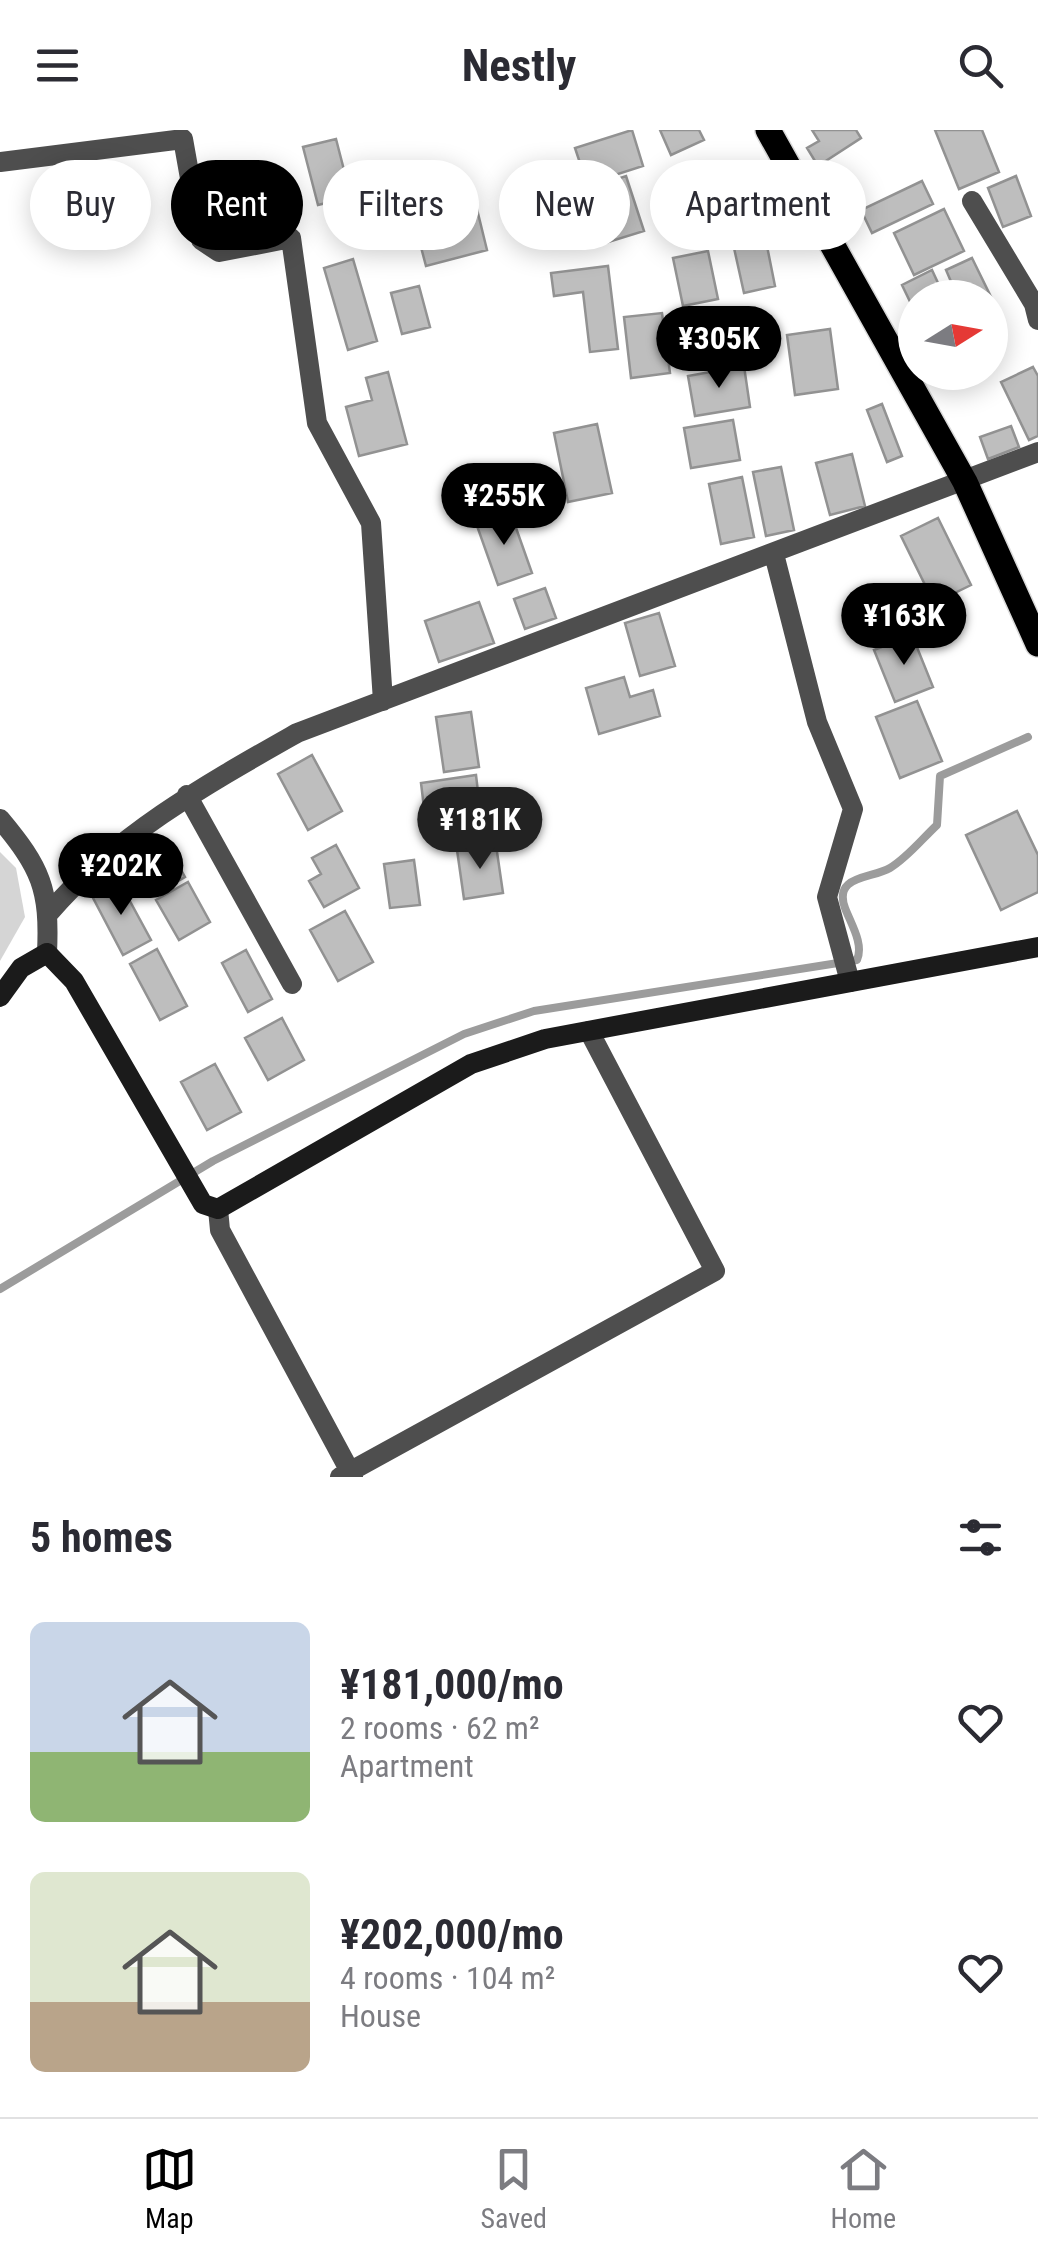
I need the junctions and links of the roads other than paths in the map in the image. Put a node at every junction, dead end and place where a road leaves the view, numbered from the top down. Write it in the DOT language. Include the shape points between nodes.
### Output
graph roads {
  1 [pos="768,130"];
  2 [pos="186,134"];
  3 [pos="0,162"];
  4 [pos="972,201"];
  5 [pos="1038,320"];
  6 [pos="1038,452"];
  7 [pos="965,482"];
  8 [pos="774,554"];
  9 [pos="1038,644"];
  10 [pos="383,701"];
  11 [pos="187,795"];
  12 [pos="0,819"];
  13 [pos="49,912"];
  14 [pos="1038,947"];
  15 [pos="47,953"];
  16 [pos="850,982"];
  17 [pos="292,984"];
  18 [pos="0,996"];
  19 [pos="588,1031"];
  20 [pos="218,1209"];
  21 [pos="347,1475"];
  1 -- 7 [label="main road"];
  2 -- 3 [label="street"];
  2 -- 10 [label="street" via="202,240 218,252 291,238 316,423 371,523"];
  4 -- 5 [label="street"];
  6 -- 7 [label="street"];
  7 -- 8 [label="street"];
  7 -- 9 [label="main road"];
  8 -- 10 [label="street"];
  8 -- 16 [label="street" via="817,722 853,809 827,897"];
  10 -- 11 [label="street" via="297,733"];
  11 -- 13 [label="street" via="122,843"];
  11 -- 17 [label="street"];
  12 -- 13 [label="street" via="33,858"];
  13 -- 15 [label="street"];
  14 -- 16 [label="street"];
  15 -- 18 [label="street" via="22,968"];
  15 -- 20 [label="street" via="74,980 203,1204"];
  16 -- 19 [label="street"];
  19 -- 20 [label="street" via="471,1064"];
  19 -- 21 [label="street" via="715,1270"];
  20 -- 21 [label="street" via="220,1230"];
}
